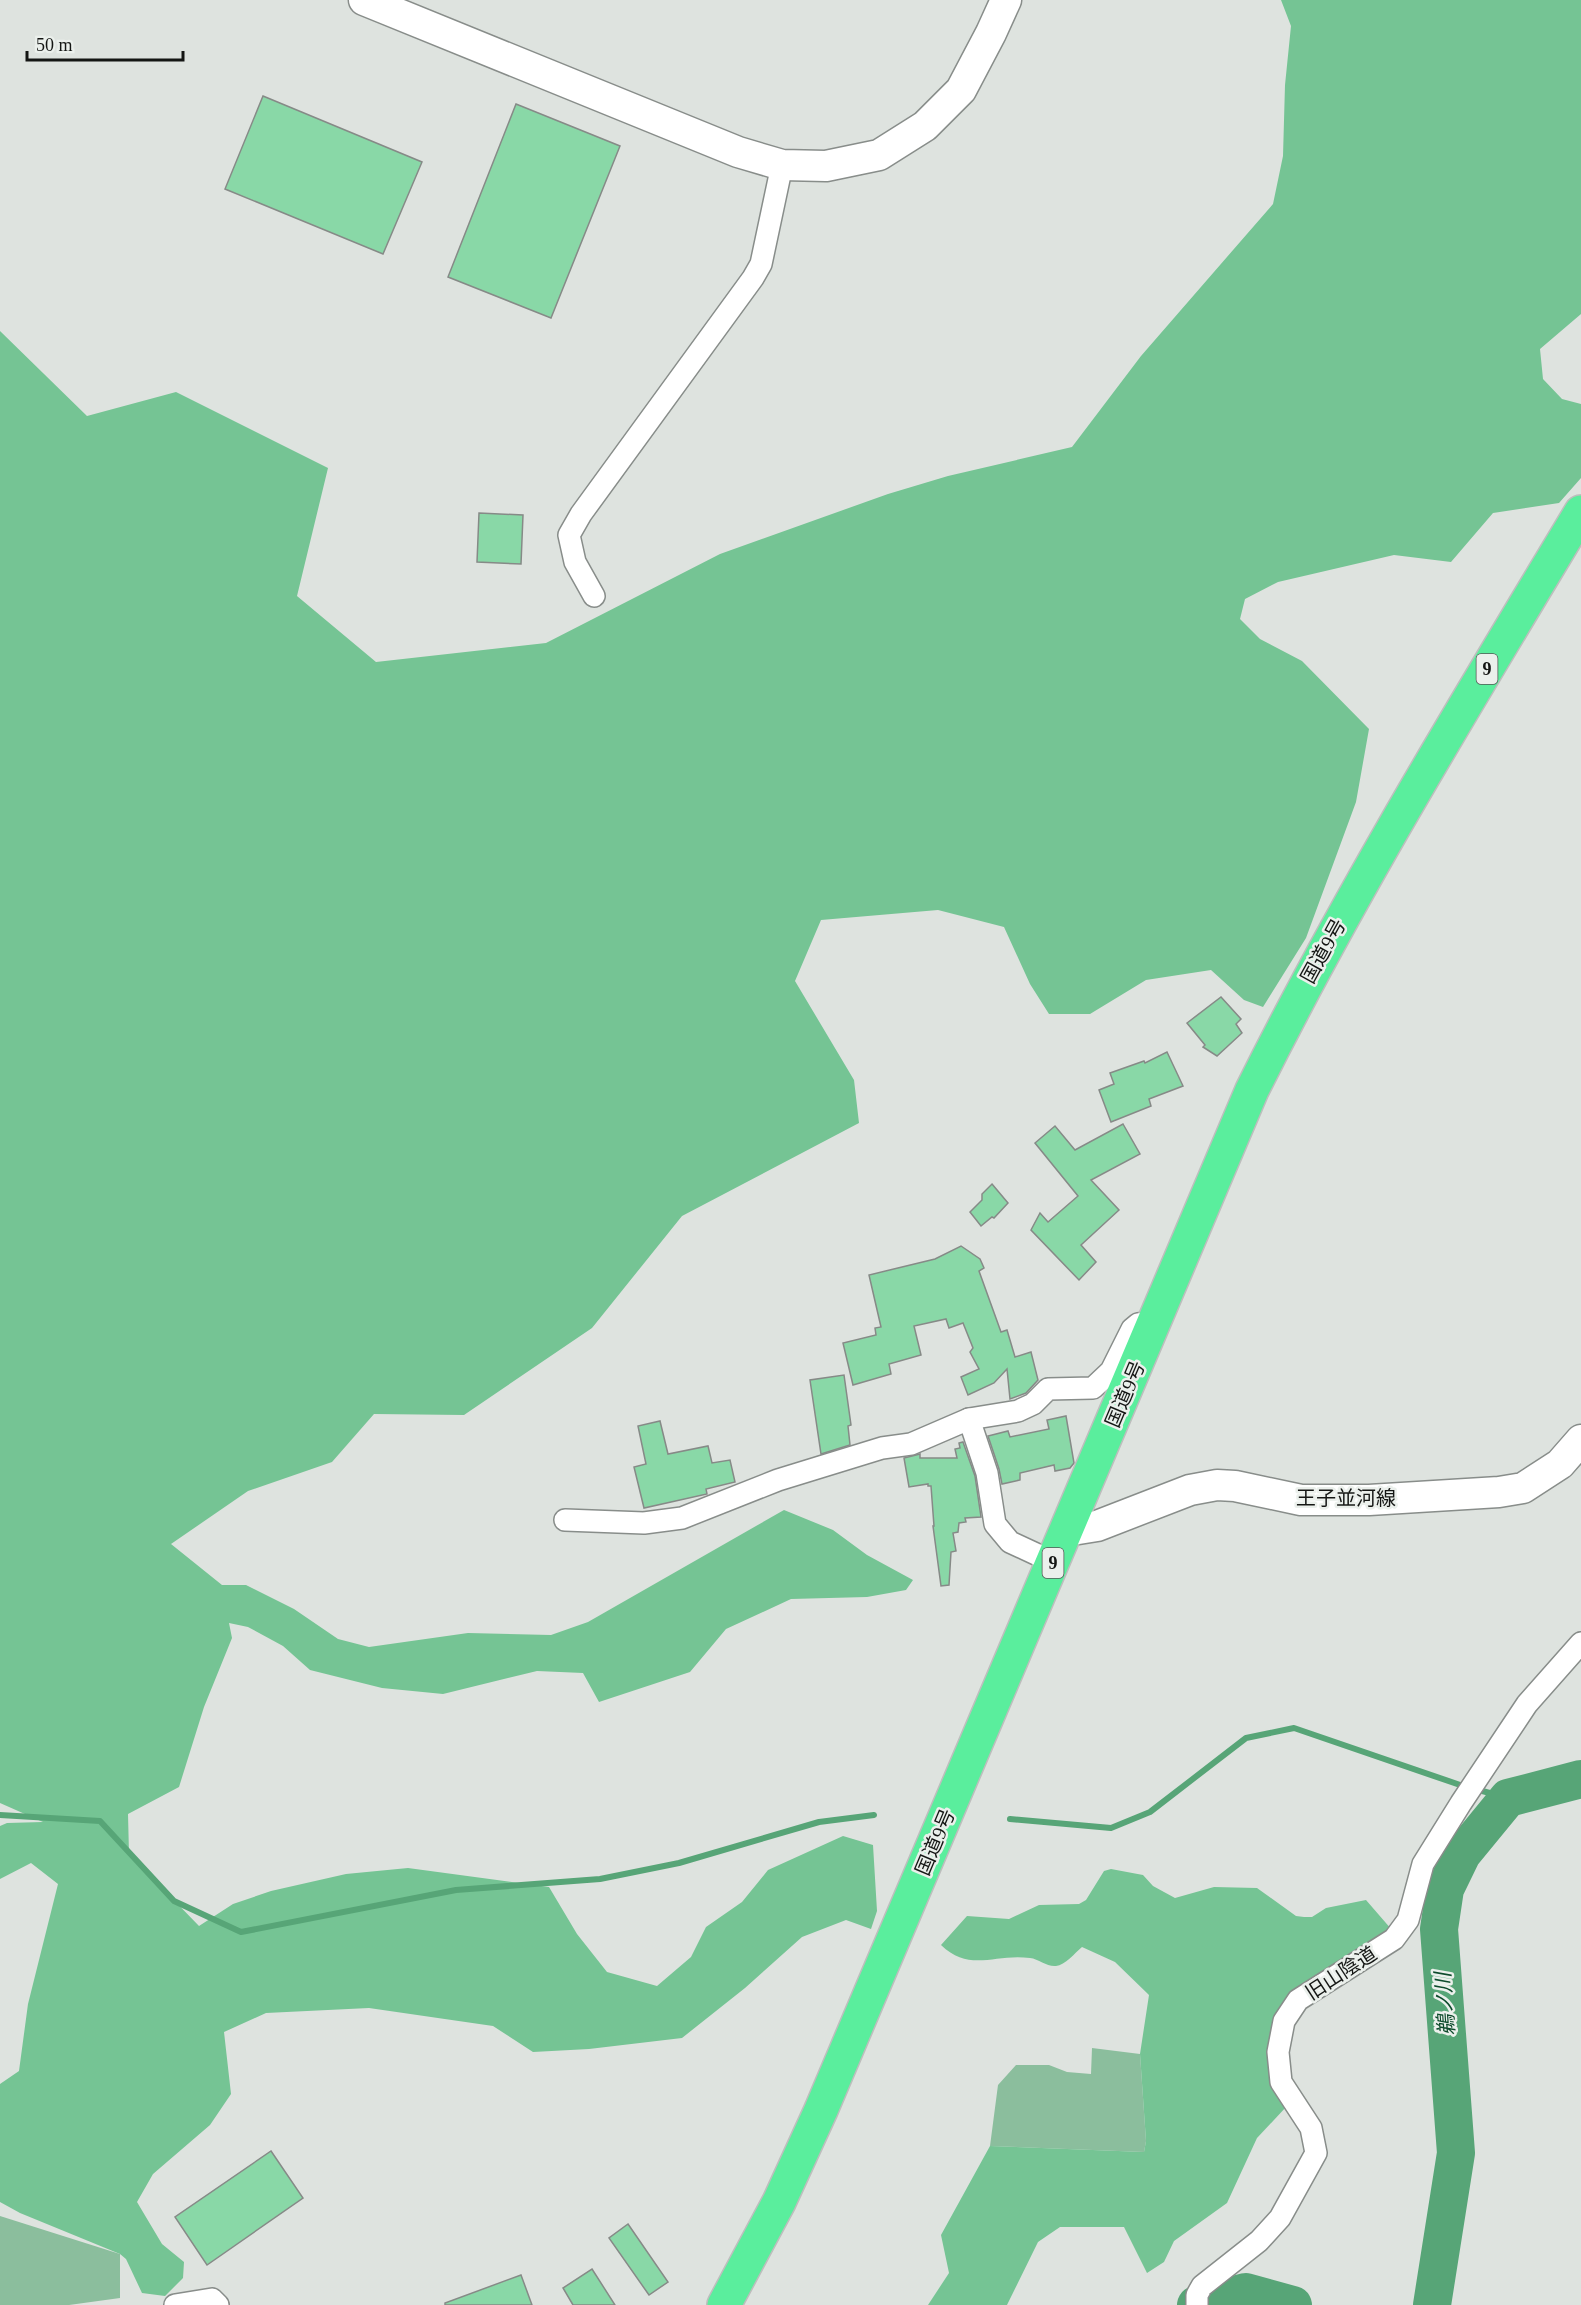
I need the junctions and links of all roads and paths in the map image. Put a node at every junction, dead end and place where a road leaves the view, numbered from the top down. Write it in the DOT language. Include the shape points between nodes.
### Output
graph roads {
  1 [pos="364,0"];
  2 [pos="1006,0"];
  3 [pos="782,165"];
  4 [pos="1581,512"];
  5 [pos="594,596"];
  6 [pos="1155,1322"];
  7 [pos="969,1419"];
  8 [pos="1581,1440"];
  9 [pos="564,1520"];
  10 [pos="1066,1531"];
  11 [pos="1053,1562"];
  12 [pos="1581,1642"];
  13 [pos="175,2305"];
  14 [pos="218,2305"];
  15 [pos="724,2305"];
  16 [pos="1197,2305"];
  1 -- 3 [label="street" via="738,152"];
  2 -- 3 [label="street" via="961,90 925,126 879,155 826,166"];
  3 -- 5 [label="street" via="761,264 753,278 569,535 574,562"];
  4 -- 6 [label="highway, 国道9号 / 9" via="1392,826 1305,984 1252,1090"];
  6 -- 7 [label="street" via="1138,1324 1132,1329 1112,1371 1093,1388 1048,1389 1033,1404 1018,1411"];
  6 -- 10 [label="highway, 国道9号 / 9"];
  7 -- 9 [label="street" via="911,1444 882,1448 778,1480 682,1518 644,1523"];
  7 -- 11 [label="street" via="987,1473 995,1524 1010,1542"];
  8 -- 10 [label="street, 王子並河線" via="1560,1464 1523,1488 1507,1491 1301,1500 1235,1486 1208,1485 1097,1526"];
  10 -- 11 [label="highway, 国道9号 / 9"];
  11 -- 15 [label="highway, 国道9号 / 9" via="821,2110 779,2202"];
  12 -- 16 [label="street, 旧山陰道" via="1527,1704 1461,1803 1423,1864 1408,1920 1394,1939 1298,2000 1284,2021 1278,2052 1281,2082 1311,2128 1316,2153 1280,2218 1259,2241 1202,2286"];
  13 -- 14 [label="street" via="212,2299"];
}
